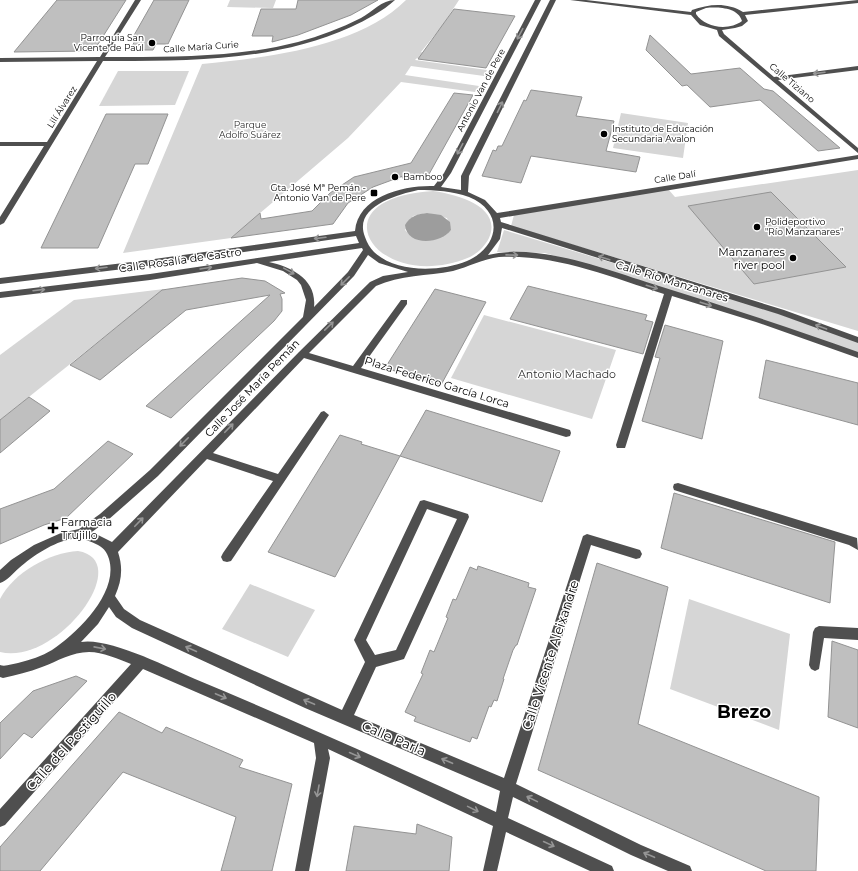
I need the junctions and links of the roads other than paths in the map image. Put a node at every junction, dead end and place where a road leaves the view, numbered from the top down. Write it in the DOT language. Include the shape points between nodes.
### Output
graph roads {
  1 [pos="138,0"];
  2 [pos="392,0"];
  3 [pos="538,0"];
  4 [pos="553,0"];
  5 [pos="572,0"];
  6 [pos="723,0"];
  7 [pos="855,1"];
  8 [pos="858,5"];
  9 [pos="722,7"];
  10 [pos="693,14"];
  11 [pos="742,14"];
  12 [pos="719,27"];
  13 [pos="102,59"];
  14 [pos="0,60"];
  15 [pos="858,68"];
  16 [pos="773,79"];
  17 [pos="0,144"];
  18 [pos="49,144"];
  19 [pos="858,151"];
  20 [pos="858,157"];
  21 [pos="436,188"];
  22 [pos="464,193"];
  23 [pos="496,220"];
  24 [pos="0,223"];
  25 [pos="359,233"];
  26 [pos="366,247"];
  27 [pos="252,261"];
  28 [pos="474,261"];
  29 [pos="426,271"];
  30 [pos="0,280"];
  31 [pos="669,292"];
  32 [pos="0,295"];
  33 [pos="404,302"];
  34 [pos="306,319"];
  35 [pos="858,340"];
  36 [pos="302,354"];
  37 [pos="858,355"];
  38 [pos="355,370"];
  39 [pos="324,415"];
  40 [pos="566,433"];
  41 [pos="621,445"];
  42 [pos="204,454"];
  43 [pos="280,479"];
  44 [pos="678,487"];
  45 [pos="81,534"];
  46 [pos="858,545"];
  47 [pos="112,550"];
  48 [pos="636,554"];
  49 [pos="227,557"];
  50 [pos="0,576"];
  51 [pos="109,597"];
  52 [pos="858,634"];
  53 [pos="62,651"];
  54 [pos="141,662"];
  55 [pos="372,662"];
  56 [pos="815,665"];
  57 [pos="1,672"];
  58 [pos="346,717"];
  59 [pos="320,739"];
  60 [pos="508,787"];
  61 [pos="0,820"];
  62 [pos="501,822"];
  63 [pos="302,871"];
  64 [pos="490,871"];
  65 [pos="607,871"];
  66 [pos="685,871"];
  1 -- 13 [label="street, Lilí Álvarez"];
  2 -- 13 [label="street, Calle María Curie" via="372,16 333,32 277,48 190,58"];
  3 -- 21 [label="street, Antonio Van de Pere, one-way" via="447,173"];
  22 -- 4 [label="street, one-way" via="465,176"];
  5 -- 10 [label="street"];
  6 -- 9 [label="street"];
  7 -- 8 [label="street"];
  7 -- 11 [label="street"];
  9 -- 10 [label="street" via="698,8"];
  9 -- 11 [label="street"];
  10 -- 12 [label="street" via="699,21"];
  11 -- 12 [label="street" via="745,21 742,24"];
  12 -- 16 [label="street, Calle Tiziano" via="721,35"];
  13 -- 14 [label="street, Calle María Curie"];
  13 -- 18 [label="street, Lilí Álvarez"];
  15 -- 16 [label="street, one-way"];
  16 -- 19 [label="street, Calle Tiziano"];
  17 -- 18 [label="street"];
  18 -- 24 [label="street, Lilí Álvarez"];
  20 -- 23 [label="street, Calle Dalí"];
  21 -- 22 [label="street"];
  21 -- 25 [label="street" via="404,190 381,198 365,212 360,222"];
  22 -- 23 [label="street" via="479,201"];
  23 -- 28 [label="street" via="498,235 493,245"];
  35 -- 23 [label="street, Calle Río Manzanares, one-way" via="781,312"];
  25 -- 26 [label="street"];
  25 -- 30 [label="street, Calle Rosalía de Castro, one-way" via="140,264"];
  26 -- 27 [label="street, Calle Rosalía de Castro"];
  26 -- 29 [label="street" via="373,255 387,263"];
  26 -- 34 [label="street, Calle José María Pemán, one-way" via="351,274"];
  32 -- 27 [label="street, Calle Rosalía de Castro, one-way" via="150,277"];
  27 -- 34 [label="street, one-way" via="288,270 301,279 310,301"];
  28 -- 29 [label="street" via="457,267"];
  28 -- 31 [label="street, Calle Río Manzanares, one-way" via="498,255 530,255 574,263"];
  36 -- 29 [label="street, Calle José María Pemán, one-way" via="373,284 386,278"];
  31 -- 37 [label="street, Calle Río Manzanares, one-way"];
  31 -- 41 [label="street"];
  33 -- 38 [label="street"];
  34 -- 45 [label="street, Calle José María Pemán, one-way" via="154,473"];
  36 -- 38 [label="street, Plaza Federico García Lorca"];
  42 -- 36 [label="street, Calle José María Pemán, one-way"];
  38 -- 40 [label="street, Plaza Federico García Lorca"];
  39 -- 43 [label="street"];
  42 -- 43 [label="street"];
  47 -- 42 [label="street, Calle José María Pemán, one-way"];
  43 -- 49 [label="street"];
  44 -- 46 [label="street"];
  45 -- 47 [label="street" via="103,541"];
  45 -- 50 [label="street" via="58,538 31,552"];
  47 -- 51 [label="street" via="116,565 114,584"];
  48 -- 60 [label="street, Calle Vicente Aleixandre" via="587,539"];
  51 -- 53 [label="street" via="98,615"];
  58 -- 51 [label="street, Calle Parla, one-way" via="136,624 120,613"];
  52 -- 56 [label="street" via="819,632"];
  53 -- 54 [label="street, one-way" via="89,646 114,651"];
  53 -- 57 [label="street" via="31,666"];
  54 -- 59 [label="street, one-way"];
  54 -- 61 [label="street, Calle del Postiguillo"];
  55 -- 55 [label="street" via="400,655 464,517 424,504 360,640"];
  55 -- 58 [label="street"];
  60 -- 58 [label="street, Calle Parla, one-way"];
  59 -- 62 [label="street, one-way"];
  59 -- 63 [label="street, one-way" via="323,758"];
  60 -- 62 [label="street, Calle Vicente Aleixandre"];
  66 -- 60 [label="street, Calle Parla, one-way" via="636,850"];
  62 -- 64 [label="street, Calle Vicente Aleixandre"];
  62 -- 65 [label="street, one-way"];
}
